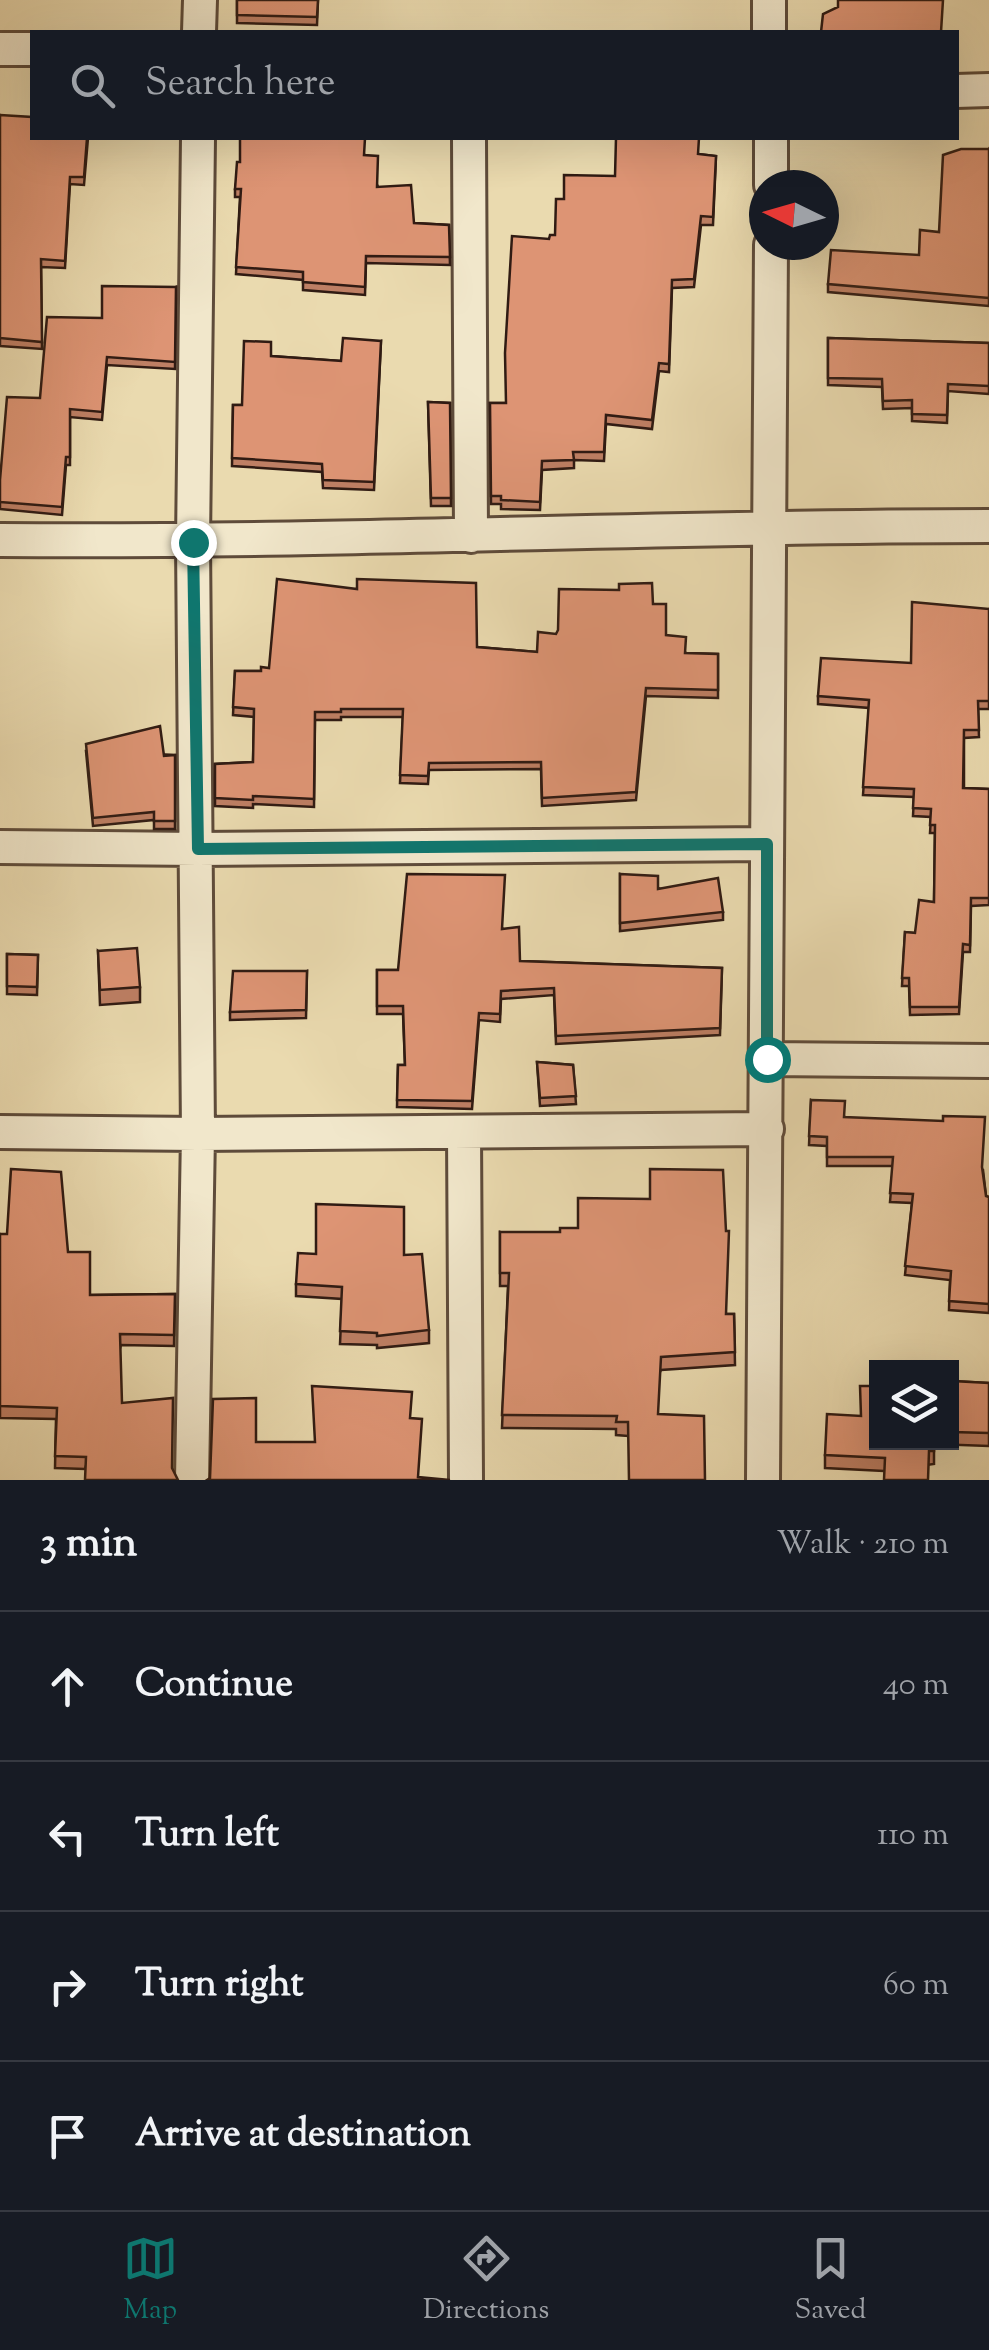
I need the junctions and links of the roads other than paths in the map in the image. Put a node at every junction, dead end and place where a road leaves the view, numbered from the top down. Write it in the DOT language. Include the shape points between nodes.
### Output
graph roads {
  1 [pos="200,0"];
  2 [pos="770,0"];
  3 [pos="199,30"];
  4 [pos="769,30"];
  5 [pos="0,49"];
  6 [pos="30,49"];
  7 [pos="989,90"];
  8 [pos="959,91"];
  9 [pos="198,140"];
  10 [pos="469,140"];
  11 [pos="771,140"];
  12 [pos="772,170"];
  13 [pos="772,260"];
  14 [pos="772,526"];
  15 [pos="989,526"];
  16 [pos="471,536"];
  17 [pos="0,540"];
  18 [pos="193,542"];
  19 [pos="767,844"];
  20 [pos="0,847"];
  21 [pos="198,849"];
  22 [pos="767,1059"];
  23 [pos="989,1062"];
  24 [pos="766,1129"];
  25 [pos="0,1132"];
  26 [pos="464,1132"];
  27 [pos="198,1134"];
  28 [pos="192,1480"];
  29 [pos="466,1480"];
  30 [pos="764,1480"];
  1 -- 3 [label="street"];
  2 -- 4 [label="street"];
  5 -- 6 [label="street"];
  7 -- 8 [label="street"];
  9 -- 18 [label="street"];
  10 -- 16 [label="street"];
  11 -- 12 [label="street"];
  13 -- 14 [label="street"];
  14 -- 15 [label="street"];
  14 -- 16 [label="street"];
  14 -- 19 [label="street"];
  16 -- 18 [label="street"];
  17 -- 18 [label="street"];
  18 -- 21 [label="street"];
  19 -- 21 [label="street"];
  19 -- 22 [label="street"];
  20 -- 21 [label="street"];
  21 -- 27 [label="street"];
  22 -- 23 [label="street"];
  22 -- 24 [label="street"];
  24 -- 26 [label="street"];
  24 -- 30 [label="street"];
  25 -- 27 [label="street"];
  26 -- 27 [label="street"];
  26 -- 29 [label="street"];
  27 -- 28 [label="street"];
}
